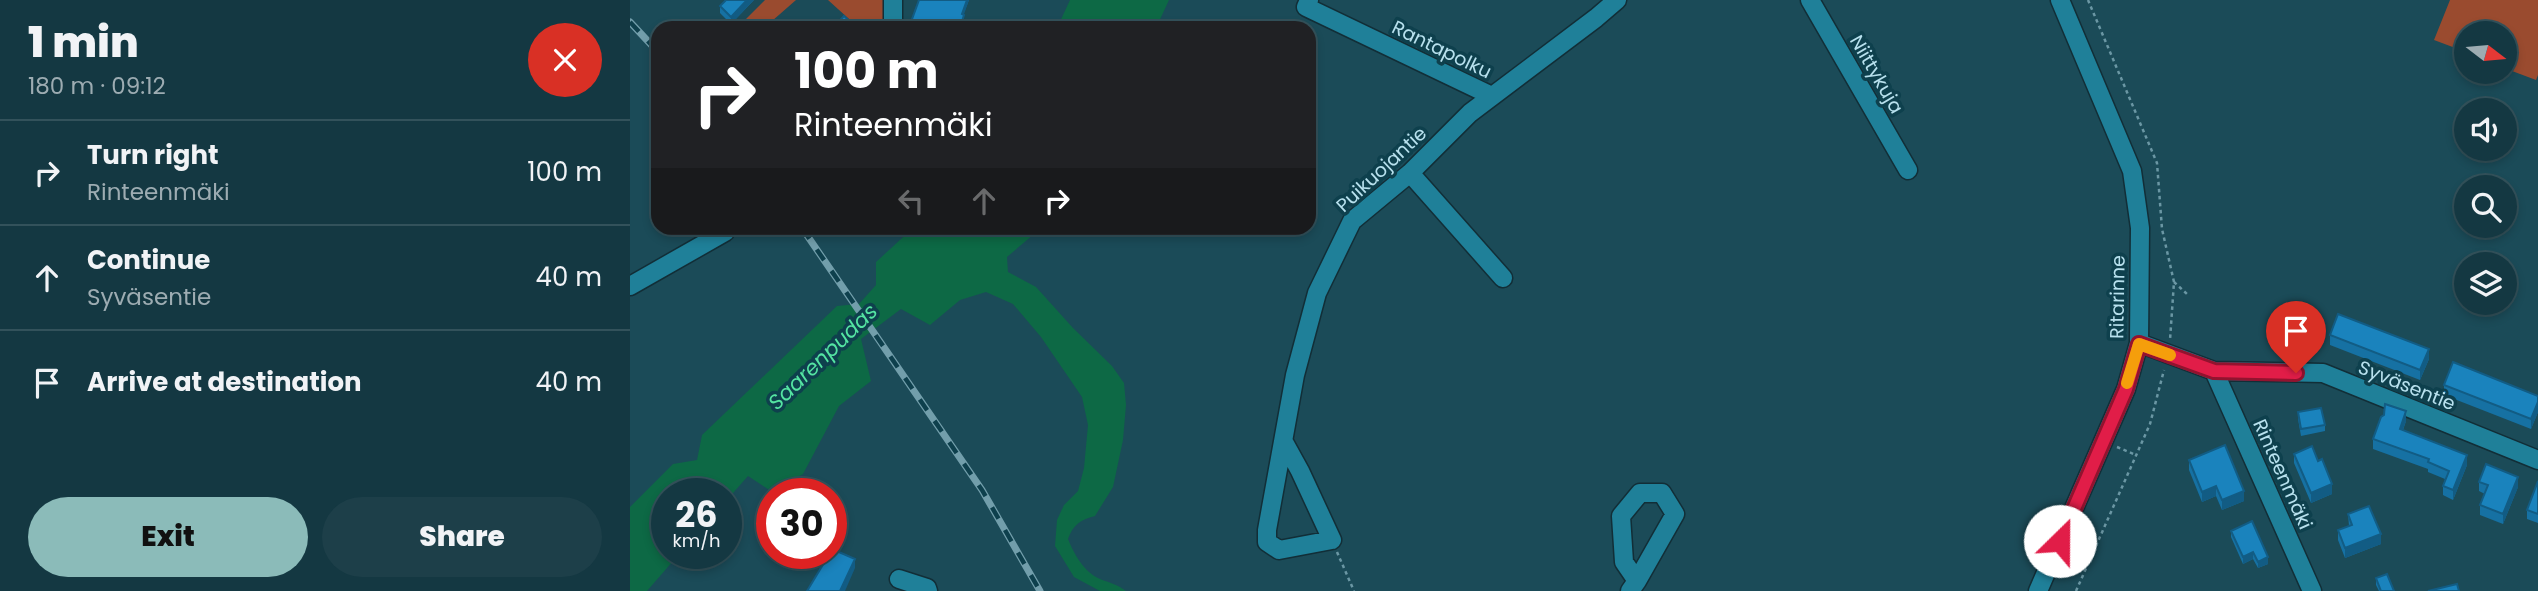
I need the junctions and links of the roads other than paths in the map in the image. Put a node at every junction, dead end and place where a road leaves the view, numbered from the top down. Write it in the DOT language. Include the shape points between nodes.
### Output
graph roads {
  1 [pos="893,0"];
  2 [pos="1309,0"];
  3 [pos="1617,0"];
  4 [pos="1810,0"];
  5 [pos="2060,0"];
  6 [pos="894,21"];
  7 [pos="1492,96"];
  8 [pos="1908,170"];
  9 [pos="1410,173"];
  10 [pos="720,235"];
  11 [pos="1503,278"];
  12 [pos="630,286"];
  13 [pos="2139,344"];
  14 [pos="2214,371"];
  15 [pos="1284,442"];
  16 [pos="2538,460"];
  17 [pos="899,579"];
  18 [pos="1633,586"];
  19 [pos="928,591"];
  20 [pos="2038,591"];
  21 [pos="2312,591"];
  1 -- 6 [label="street"];
  2 -- 7 [label="street, Rantapolku" via="1306,7"];
  3 -- 7 [label="street, Puikuojantie"];
  4 -- 8 [label="street, Niittykuja"];
  5 -- 13 [label="street, Ritarinne" via="2132,171 2140,228"];
  7 -- 9 [label="street, Puikuojantie"];
  9 -- 11 [label="street"];
  9 -- 15 [label="street, Puikuojantie" via="1352,221 1317,293 1295,375"];
  10 -- 12 [label="street"];
  13 -- 14 [label="street"];
  13 -- 20 [label="street, Ritarinne" via="2126,389"];
  14 -- 16 [label="street, Syväsentie" via="2323,373"];
  14 -- 21 [label="street, Rinteenmäki"];
  15 -- 15 [label="street, Puikuojantie" via="1300,471 1332,540 1279,550 1267,542"];
  17 -- 19 [label="street"];
  18 -- 18 [label="street" via="1623,562 1621,516 1640,493 1662,493 1675,514"];
}
